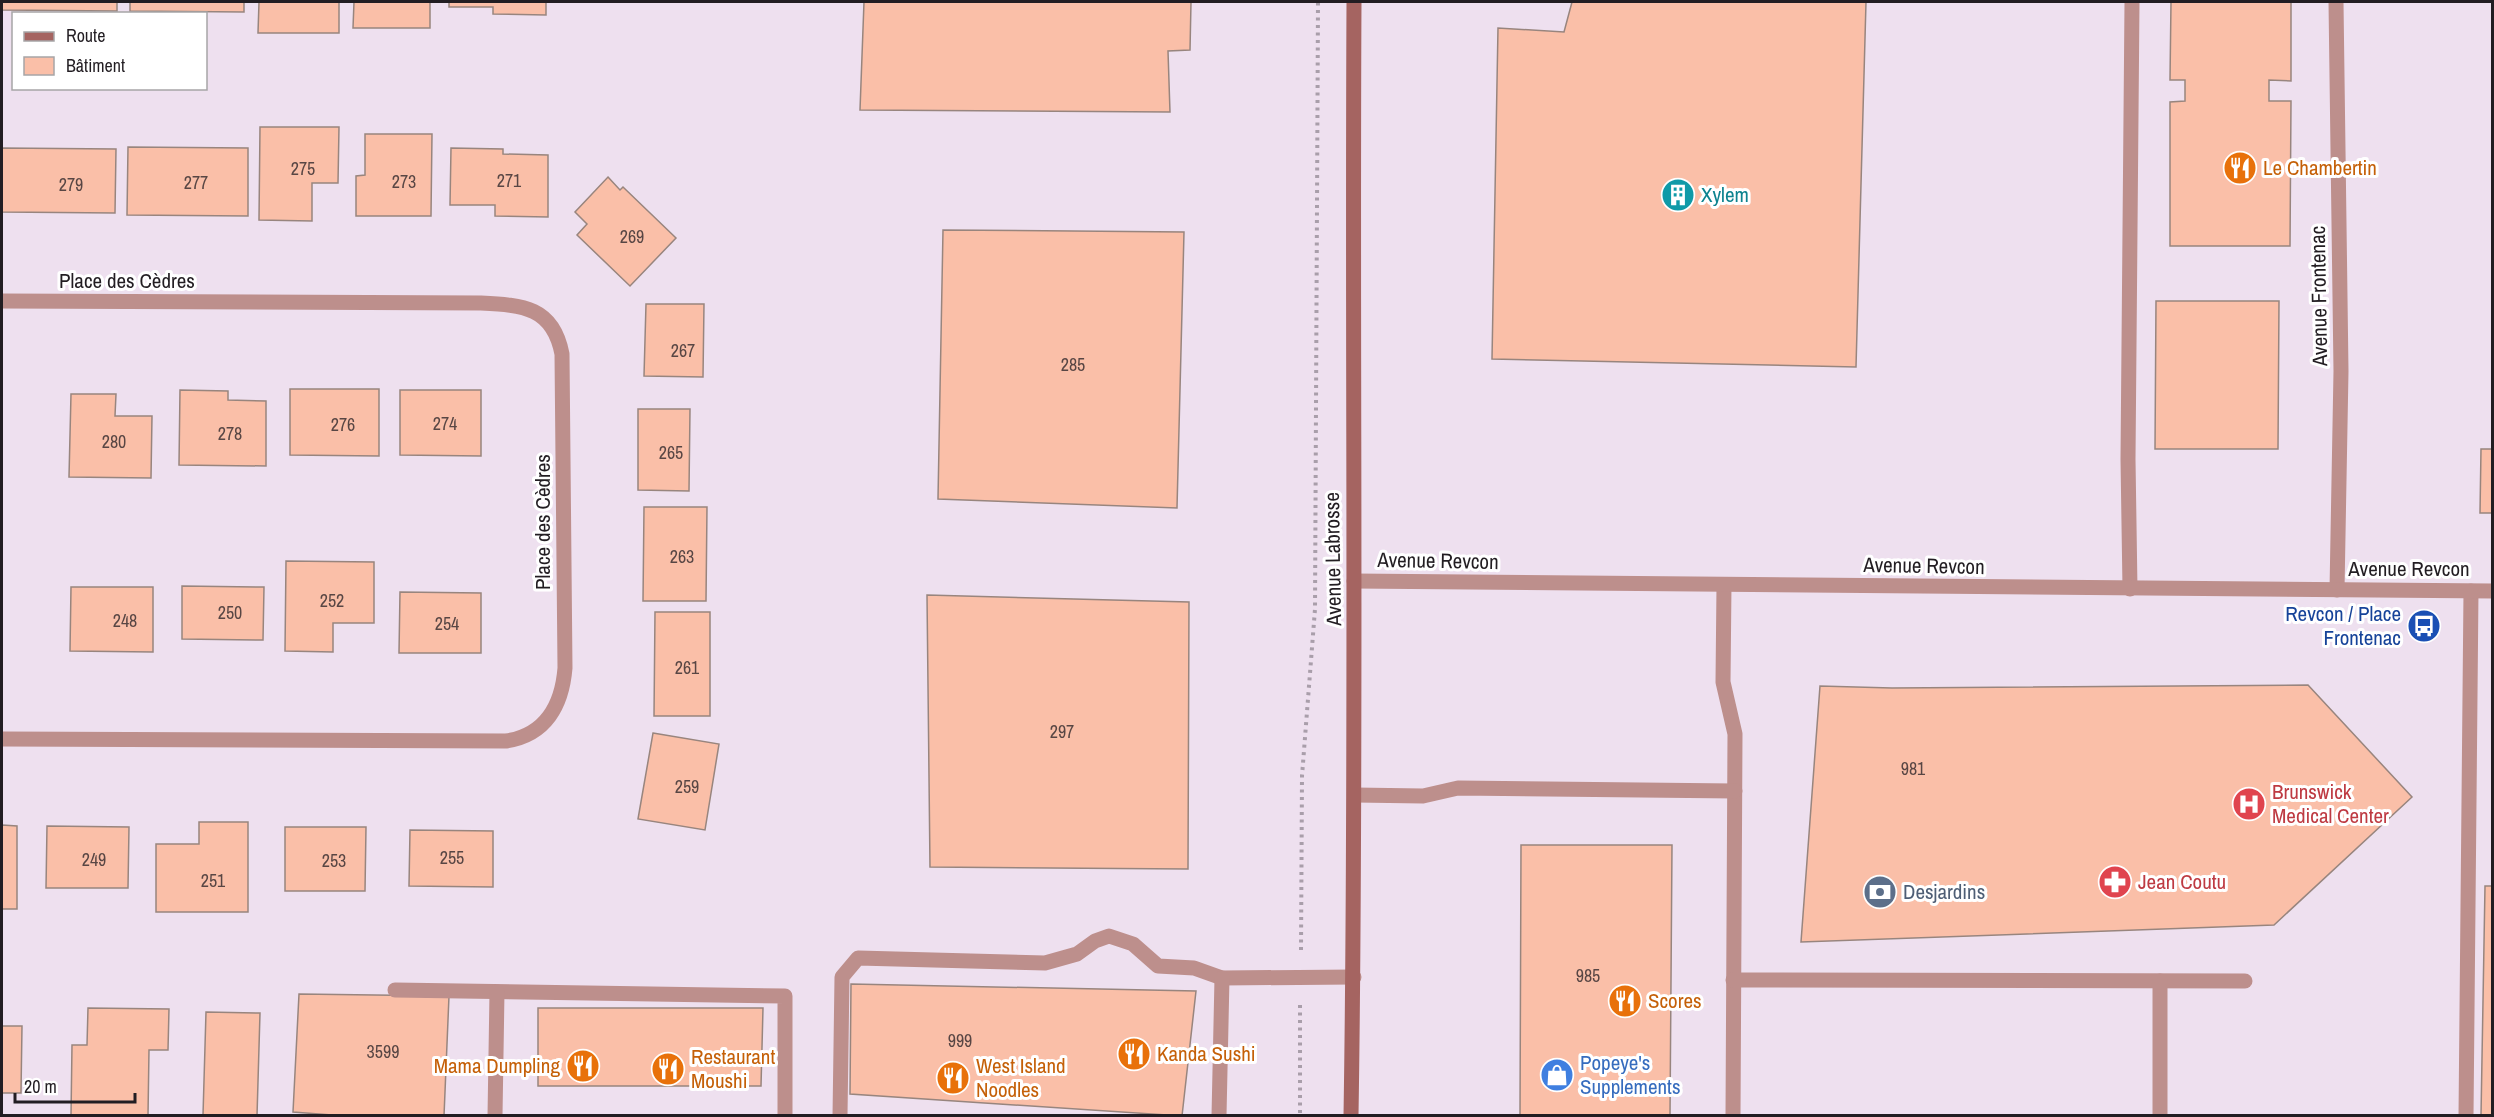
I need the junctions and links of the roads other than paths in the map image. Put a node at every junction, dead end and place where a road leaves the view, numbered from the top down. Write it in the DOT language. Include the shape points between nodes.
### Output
graph roads {
  1 [pos="1354,2"];
  2 [pos="2132,2"];
  3 [pos="2336,2"];
  4 [pos="2,301"];
  5 [pos="1354,581"];
  6 [pos="1724,585"];
  7 [pos="2130,589"];
  8 [pos="2337,590"];
  9 [pos="2471,591"];
  10 [pos="2493,591"];
  11 [pos="2,739"];
  12 [pos="1735,791"];
  13 [pos="1355,795"];
  14 [pos="1354,977"];
  15 [pos="1222,978"];
  16 [pos="1733,980"];
  17 [pos="2160,981"];
  18 [pos="2246,981"];
  19 [pos="395,990"];
  20 [pos="497,992"];
  21 [pos="495,1116"];
  22 [pos="785,1116"];
  23 [pos="840,1116"];
  24 [pos="1219,1116"];
  25 [pos="1351,1116"];
  26 [pos="1733,1116"];
  27 [pos="2160,1116"];
  28 [pos="2466,1116"];
  1 -- 5 [label="street, Avenue Labrosse"];
  2 -- 7 [label="street"];
  3 -- 8 [label="street, Avenue Frontenac" via="2341,371"];
  4 -- 11 [label="street, Place des Cèdres" via="481,303 512,304 537,313 554,328 562,354 565,668 556,710 531,733 506,741"];
  5 -- 6 [label="street, Avenue Revcon"];
  5 -- 13 [label="street, Avenue Labrosse"];
  6 -- 7 [label="street, Avenue Revcon"];
  6 -- 12 [label="street" via="1723,682 1736,734"];
  7 -- 8 [label="street, Avenue Revcon"];
  8 -- 9 [label="street, Avenue Revcon"];
  9 -- 10 [label="street, Avenue Revcon"];
  9 -- 28 [label="street"];
  12 -- 13 [label="street" via="1458,788 1423,796"];
  12 -- 16 [label="street"];
  13 -- 14 [label="street, Avenue Labrosse"];
  14 -- 15 [label="street"];
  14 -- 25 [label="street, Avenue Labrosse"];
  15 -- 23 [label="street" via="1194,968 1158,966 1133,944 1109,936 1077,954 1045,963 858,958 842,977"];
  15 -- 24 [label="street"];
  16 -- 17 [label="street"];
  16 -- 26 [label="street"];
  17 -- 18 [label="street"];
  17 -- 27 [label="street"];
  19 -- 20 [label="street"];
  20 -- 21 [label="street"];
  20 -- 22 [label="street" via="785,996"];
}
